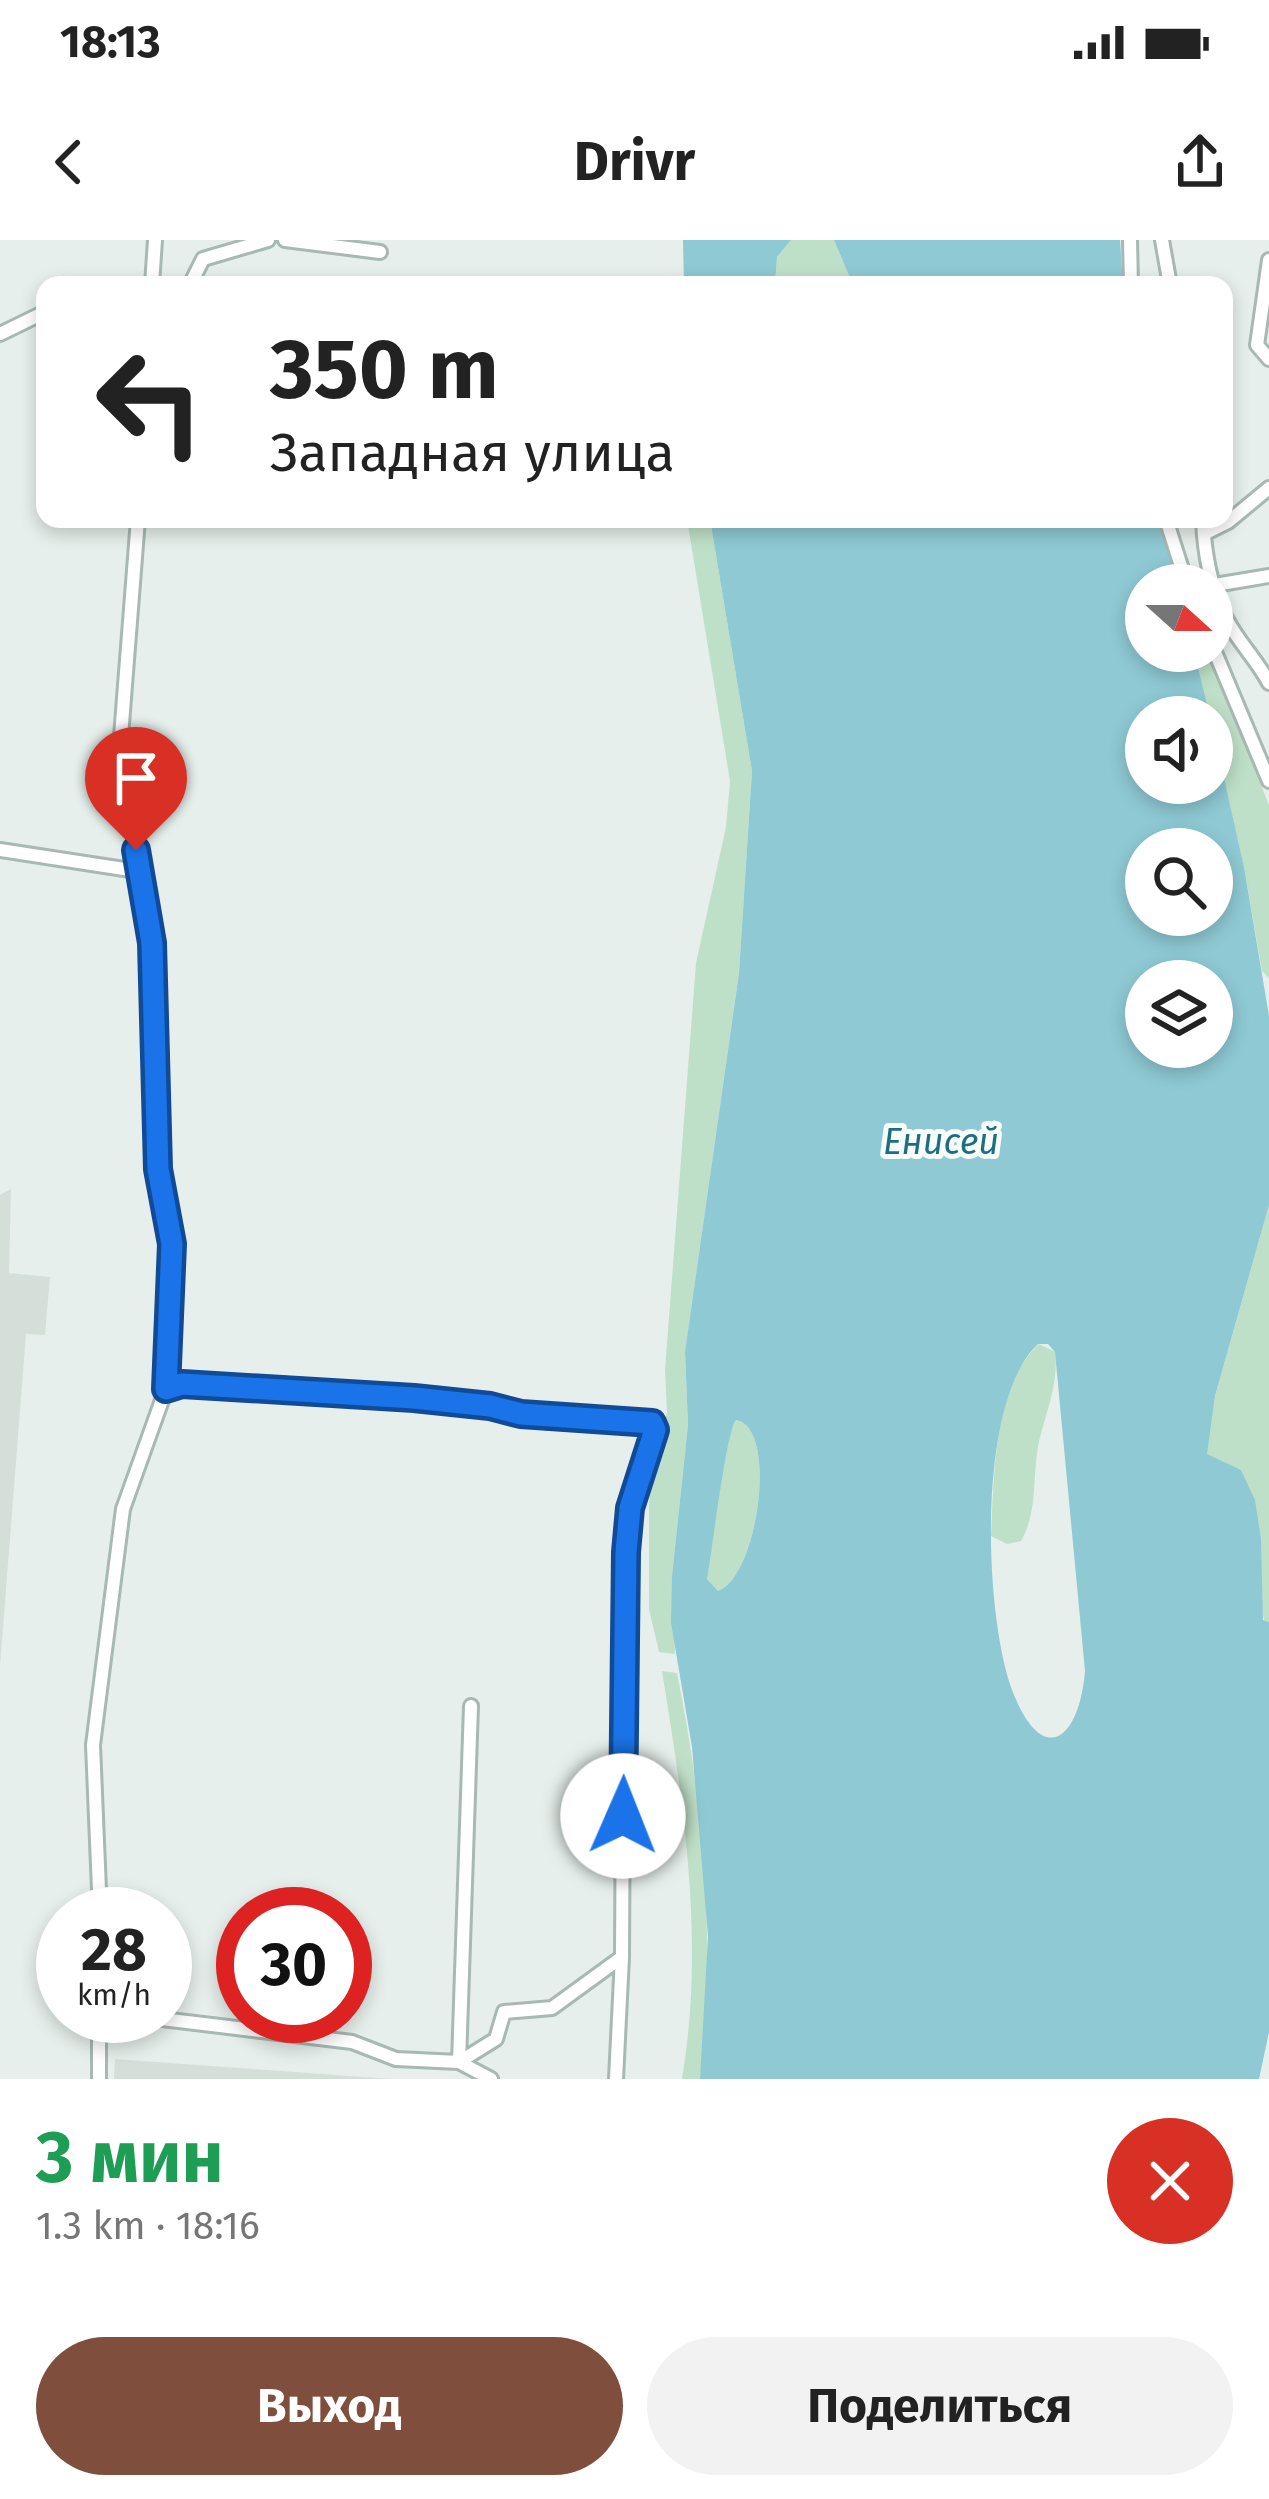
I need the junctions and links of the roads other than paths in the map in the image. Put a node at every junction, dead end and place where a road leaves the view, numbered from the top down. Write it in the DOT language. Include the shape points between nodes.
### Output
graph roads {
  1 [pos="154,240"];
  2 [pos="268,240"];
  3 [pos="285,240"];
  4 [pos="1130,240"];
  5 [pos="1162,240"];
  6 [pos="380,252"];
  7 [pos="1269,260"];
  8 [pos="152,276"];
  9 [pos="194,276"];
  10 [pos="1131,276"];
  11 [pos="1168,276"];
  12 [pos="36,316"];
  13 [pos="0,334"];
  14 [pos="1269,359"];
  15 [pos="1269,488"];
  16 [pos="1233,509"];
  17 [pos="137,528"];
  18 [pos="1169,528"];
  19 [pos="1204,528"];
  20 [pos="1180,564"];
  21 [pos="1211,564"];
  22 [pos="1269,576"];
  23 [pos="1233,582"];
  24 [pos="1233,629"];
  25 [pos="1223,672"];
  26 [pos="1269,683"];
  27 [pos="1269,781"];
  28 [pos="0,850"];
  29 [pos="136,871"];
  30 [pos="166,1389"];
  31 [pos="471,1706"];
  32 [pos="99,1887"];
  33 [pos="622,1958"];
  34 [pos="192,2023"];
  35 [pos="99,2043"];
  36 [pos="459,2062"];
  37 [pos="99,2079"];
  38 [pos="491,2079"];
  39 [pos="616,2079"];
  1 -- 8 [label="street"];
  2 -- 9 [label="street" via="203,259"];
  3 -- 6 [label="street"];
  4 -- 10 [label="street"];
  5 -- 11 [label="street"];
  7 -- 14 [label="street" via="1257,345"];
  12 -- 13 [label="street"];
  15 -- 16 [label="street"];
  17 -- 29 [label="street" via="119,762 132,804"];
  18 -- 20 [label="street"];
  19 -- 21 [label="street"];
  22 -- 23 [label="street"];
  24 -- 26 [label="street"];
  25 -- 27 [label="street"];
  28 -- 29 [label="street"];
  29 -- 30 [label="street" via="152,943 158,1169 172,1244"];
  30 -- 32 [label="street" via="130,1480 116,1543 93,1745"];
  30 -- 33 [label="street" via="414,1398 655,1426 630,1508 624,1586"];
  31 -- 36 [label="street"];
  33 -- 36 [label="street" via="553,2008 504,2012 496,2039"];
  33 -- 39 [label="street"];
  34 -- 36 [label="street" via="352,2042 396,2059"];
  35 -- 37 [label="street"];
  36 -- 38 [label="street"];
}
